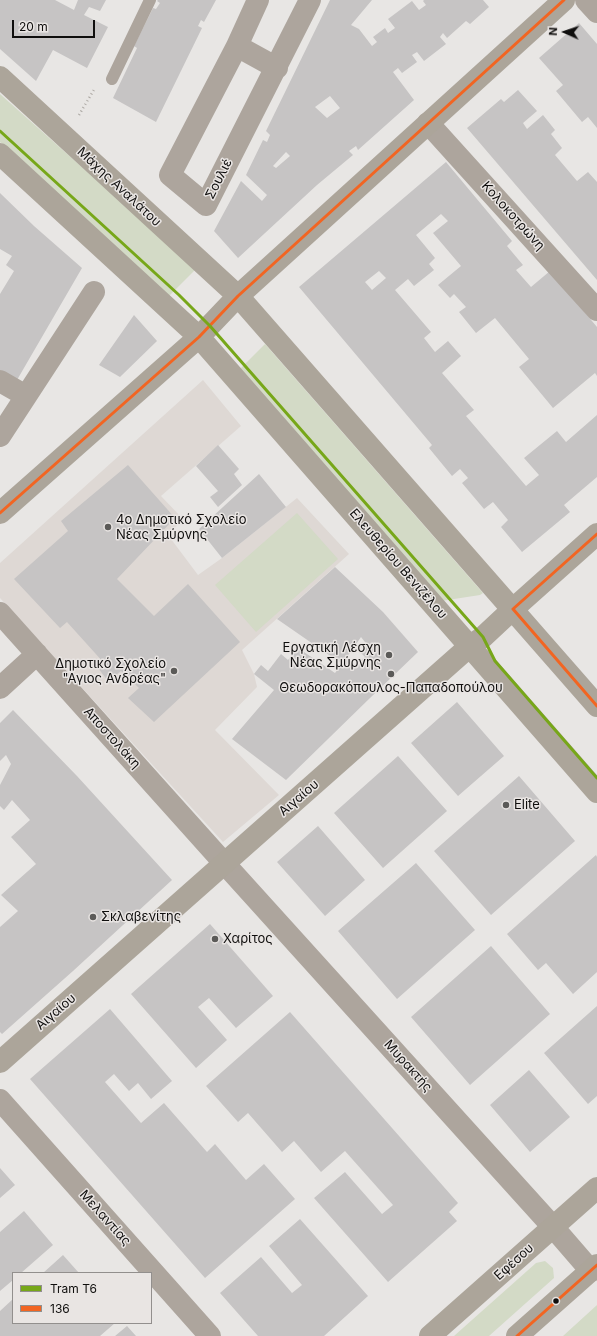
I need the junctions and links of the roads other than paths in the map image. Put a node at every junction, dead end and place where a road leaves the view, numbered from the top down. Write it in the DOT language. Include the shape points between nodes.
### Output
graph roads {
  1 [pos="150,0"];
  2 [pos="258,0"];
  3 [pos="310,0"];
  4 [pos="564,0"];
  5 [pos="586,0"];
  6 [pos="597,12"];
  7 [pos="237,46"];
  8 [pos="277,68"];
  9 [pos="0,77"];
  10 [pos="112,79"];
  11 [pos="428,123"];
  12 [pos="0,154"];
  13 [pos="94,292"];
  14 [pos="238,296"];
  15 [pos="597,310"];
  16 [pos="199,337"];
  17 [pos="0,381"];
  18 [pos="26,396"];
  19 [pos="0,436"];
  20 [pos="0,513"];
  21 [pos="597,534"];
  22 [pos="513,609"];
  23 [pos="0,613"];
  24 [pos="470,646"];
  25 [pos="37,654"];
  26 [pos="0,688"];
  27 [pos="597,706"];
  28 [pos="597,792"];
  29 [pos="224,863"];
  30 [pos="0,1062"];
  31 [pos="0,1100"];
  32 [pos="597,1188"];
  33 [pos="554,1227"];
  34 [pos="594,1268"];
  35 [pos="210,1336"];
  36 [pos="430,1336"];
  37 [pos="517,1336"];
  1 -- 10 [label="lane"];
  2 -- 7 [label="street, Σουλιέ"];
  3 -- 8 [label="street, Σουλιέ"];
  4 -- 11 [label="street"];
  5 -- 6 [label="street"];
  7 -- 8 [label="street"];
  7 -- 8 [label="street, Σουλιέ" via="170,175 206,205"];
  9 -- 14 [label="street, Μάχης Αναλάτου"];
  11 -- 14 [label="street"];
  11 -- 15 [label="street, Κολοκοτρώνη"];
  12 -- 16 [label="street"];
  13 -- 18 [label="street"];
  14 -- 16 [label="street"];
  14 -- 22 [label="street"];
  16 -- 20 [label="street"];
  16 -- 24 [label="street, Ελευθερίου Βενιζέλου"];
  17 -- 18 [label="street"];
  18 -- 19 [label="street"];
  21 -- 22 [label="street, Αιγαίου"];
  22 -- 24 [label="street, Αιγαίου"];
  22 -- 27 [label="street"];
  23 -- 25 [label="street, Αποστολάκη"];
  24 -- 28 [label="street, Ελευθερίου Βενιζέλου"];
  24 -- 29 [label="street, Αιγαίου"];
  25 -- 26 [label="street"];
  25 -- 29 [label="street, Αποστολάκη"];
  29 -- 30 [label="street, Αιγαίου"];
  29 -- 33 [label="street, Μυρακτής"];
  31 -- 35 [label="street, Μελαντίας"];
  32 -- 33 [label="street, Εφέσου"];
  33 -- 34 [label="street, Μυρακτής"];
  33 -- 36 [label="street, Εφέσου"];
  34 -- 37 [label="street"];
}
